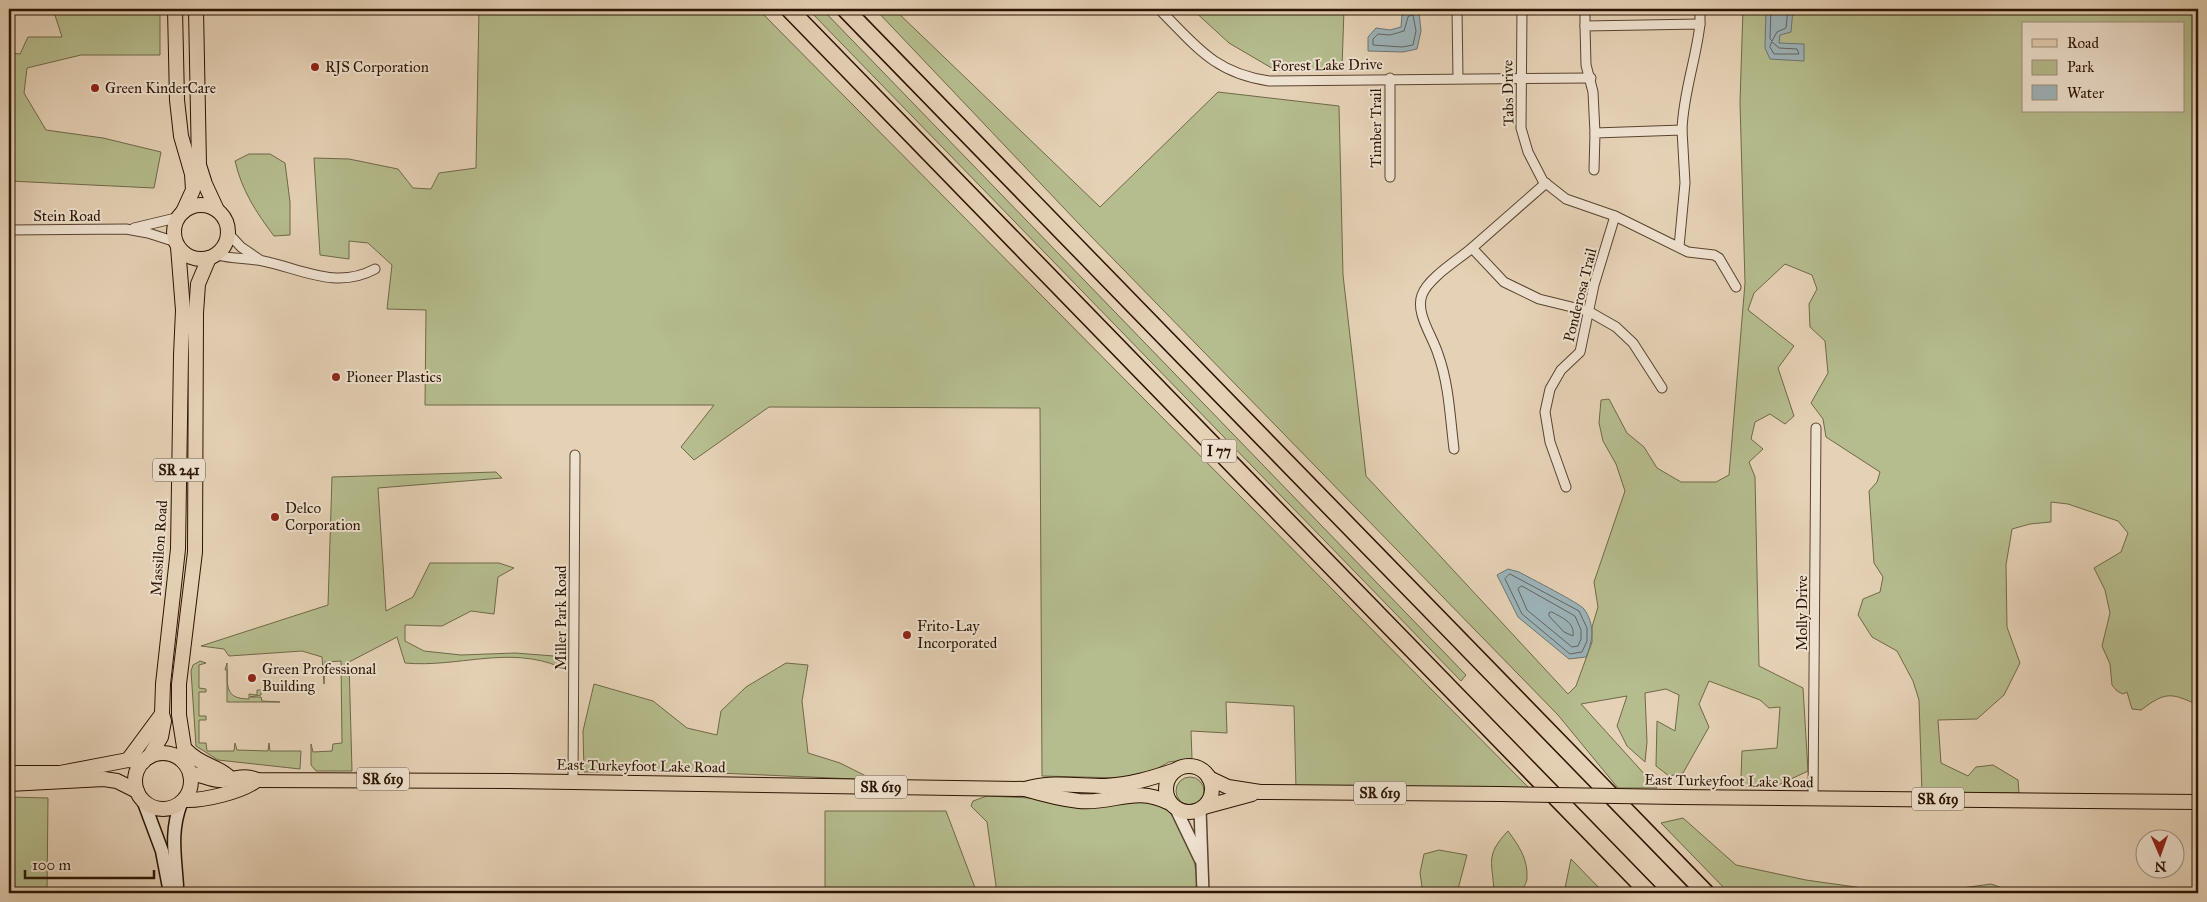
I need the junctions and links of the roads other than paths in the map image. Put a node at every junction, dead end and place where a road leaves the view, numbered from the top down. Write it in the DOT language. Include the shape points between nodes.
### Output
graph roads {
  1 [pos="175,9"];
  2 [pos="196,9"];
  3 [pos="789,9"];
  4 [pos="845,9"];
  5 [pos="1159,9"];
  6 [pos="1457,9"];
  7 [pos="1522,9"];
  8 [pos="1585,9"];
  9 [pos="1700,9"];
  10 [pos="1700,24"];
  11 [pos="1585,26"];
  12 [pos="1390,78"];
  13 [pos="1458,78"];
  14 [pos="1521,78"];
  15 [pos="1591,78"];
  16 [pos="1682,130"];
  17 [pos="1595,133"];
  18 [pos="1594,170"];
  19 [pos="1390,177"];
  20 [pos="1546,183"];
  21 [pos="217,210"];
  22 [pos="181,214"];
  23 [pos="1615,216"];
  24 [pos="126,229"];
  25 [pos="9,230"];
  26 [pos="228,233"];
  27 [pos="177,244"];
  28 [pos="1679,247"];
  29 [pos="1472,248"];
  30 [pos="213,257"];
  31 [pos="262,261"];
  32 [pos="375,269"];
  33 [pos="1736,287"];
  34 [pos="1588,311"];
  35 [pos="1662,388"];
  36 [pos="1816,428"];
  37 [pos="1454,449"];
  38 [pos="575,455"];
  39 [pos="1566,487"];
  40 [pos="162,714"];
  41 [pos="186,750"];
  42 [pos="128,760"];
  43 [pos="146,760"];
  44 [pos="189,770"];
  45 [pos="1176,770"];
  46 [pos="9,773"];
  47 [pos="230,778"];
  48 [pos="1209,778"];
  49 [pos="257,780"];
  50 [pos="573,781"];
  51 [pos="9,784"];
  52 [pos="1025,789"];
  53 [pos="1260,792"];
  54 [pos="140,796"];
  55 [pos="1813,798"];
  56 [pos="182,802"];
  57 [pos="2198,802"];
  58 [pos="1173,806"];
  59 [pos="1202,808"];
  60 [pos="1201,860"];
  61 [pos="170,893"];
  62 [pos="177,893"];
  63 [pos="1203,893"];
  64 [pos="1649,893"];
  65 [pos="1706,893"];
  1 -- 22 [label="main road, SR 241" via="177,100 193,190"];
  2 -- 21 [label="main road" via="199,165"];
  3 -- 64 [label="highway, I 77"];
  4 -- 65 [label="highway, I 77"];
  5 -- 12 [label="street, Forest Lake Drive" via="1204,55 1222,68 1246,78 1269,81"];
  6 -- 13 [label="street"];
  7 -- 14 [label="street, Tabs Drive"];
  8 -- 11 [label="street"];
  9 -- 10 [label="street"];
  10 -- 11 [label="street"];
  10 -- 16 [label="street" via="1683,106"];
  11 -- 15 [label="street" via="1586,65"];
  12 -- 13 [label="street, Forest Lake Drive"];
  12 -- 19 [label="street, Timber Trail"];
  13 -- 14 [label="street, Forest Lake Drive"];
  14 -- 15 [label="street, Forest Lake Drive"];
  14 -- 20 [label="street, Tabs Drive" via="1521,128 1528,152"];
  15 -- 17 [label="street"];
  16 -- 17 [label="street"];
  16 -- 28 [label="street" via="1685,183"];
  17 -- 18 [label="street"];
  20 -- 23 [label="street, Tabs Drive" via="1566,199"];
  20 -- 29 [label="street"];
  21 -- 22 [label="main road" via="200,205"];
  21 -- 26 [label="main road" via="223,216"];
  22 -- 24 [label="street, Stein Road"];
  22 -- 27 [label="main road, SR 241" via="174,228"];
  23 -- 28 [label="street, Tabs Drive"];
  23 -- 34 [label="street, Ponderosa Trail"];
  24 -- 25 [label="street, Stein Road"];
  24 -- 27 [label="street, Stein Road"];
  26 -- 30 [label="main road, SR 241" via="227,241"];
  26 -- 31 [label="street" via="241,247"];
  27 -- 30 [label="main road" via="191,258"];
  27 -- 40 [label="main road, Massillon Road / SR 241" via="184,310 178,549 162,684"];
  28 -- 33 [label="street, Tabs Drive" via="1719,258"];
  29 -- 34 [label="street" via="1504,282 1521,292"];
  29 -- 37 [label="street" via="1427,286 1421,297 1446,383"];
  30 -- 31 [label="street"];
  30 -- 41 [label="main road, SR 241" via="198,284 196,313 195,552 179,684 179,715"];
  31 -- 32 [label="street" via="332,278 360,277"];
  34 -- 35 [label="street" via="1616,327 1634,343"];
  34 -- 39 [label="street, Ponderosa Trail" via="1580,352 1561,370 1550,389 1546,412 1550,442"];
  36 -- 55 [label="street, Molly Drive"];
  38 -- 50 [label="street, Miller Park Road"];
  40 -- 42 [label="main road"];
  40 -- 43 [label="main road, Massillon Road / SR 241" via="161,736"];
  41 -- 44 [label="main road, SR 241"];
  41 -- 47 [label="main road"];
  42 -- 43 [label="main road"];
  42 -- 46 [label="main road" via="60,773"];
  43 -- 44 [label="main road" via="166,754 174,756"];
  43 -- 54 [label="main road" via="136,777"];
  44 -- 47 [label="main road, East Turkeyfoot Lake Road / SR 619" via="207,778"];
  44 -- 56 [label="main road" via="190,791"];
  45 -- 48 [label="main road" via="1183,766 1198,768"];
  45 -- 52 [label="main road, East Turkeyfoot Lake Road" via="1136,783 1106,786 1043,784"];
  45 -- 58 [label="main road" via="1166,781 1166,797"];
  47 -- 49 [label="main road, East Turkeyfoot Lake Road / SR 619"];
  48 -- 53 [label="main road, East Turkeyfoot Lake Road" via="1228,787"];
  48 -- 59 [label="main road" via="1212,793"];
  49 -- 50 [label="main road, East Turkeyfoot Lake Road / SR 619"];
  49 -- 56 [label="main road, East Turkeyfoot Lake Road / SR 619" via="249,786"];
  50 -- 52 [label="main road, East Turkeyfoot Lake Road / SR 619"];
  51 -- 54 [label="main road" via="104,779 117,781"];
  52 -- 58 [label="main road, East Turkeyfoot Lake Road" via="1079,801 1114,800 1146,794"];
  53 -- 55 [label="main road, East Turkeyfoot Lake Road / SR 619, bridge"];
  53 -- 59 [label="main road, East Turkeyfoot Lake Road"];
  54 -- 56 [label="main road" via="149,805 165,809"];
  54 -- 61 [label="main road" via="162,850"];
  55 -- 57 [label="main road, East Turkeyfoot Lake Road / SR 619"];
  56 -- 62 [label="main road" via="173,834"];
  58 -- 59 [label="main road" via="1190,812"];
  58 -- 60 [label="street"];
  59 -- 60 [label="street"];
  60 -- 63 [label="street"];
}
